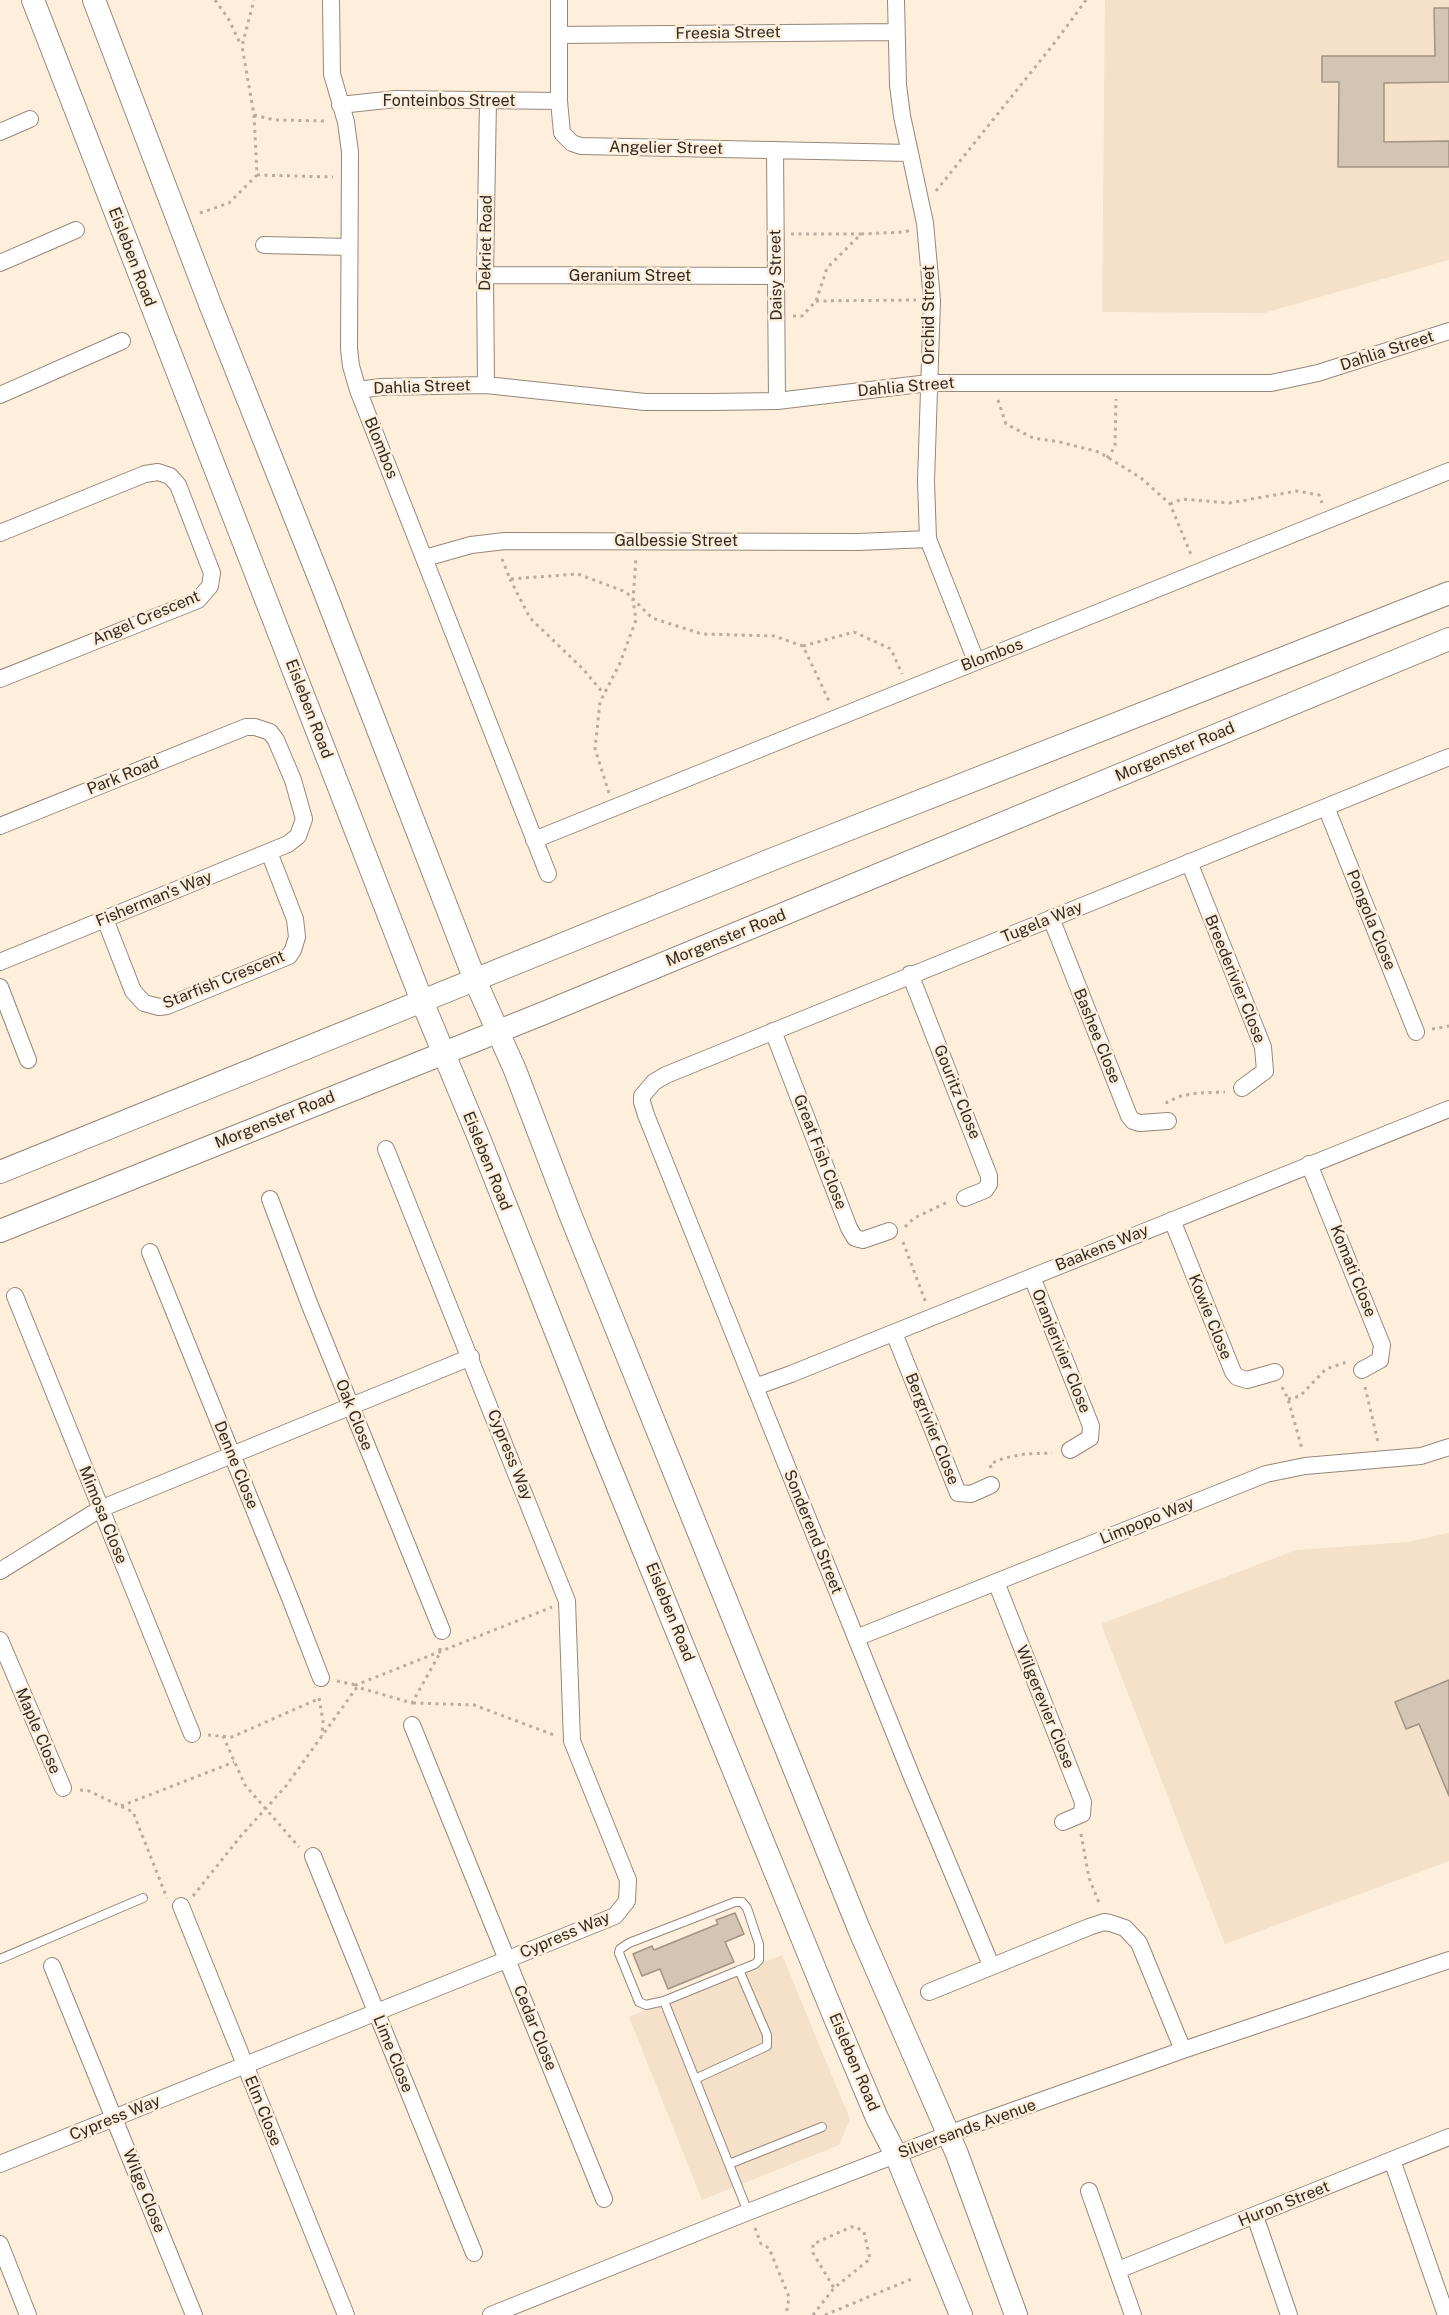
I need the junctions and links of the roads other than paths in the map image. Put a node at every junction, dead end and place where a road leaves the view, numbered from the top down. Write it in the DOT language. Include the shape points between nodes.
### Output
graph roads {
  1 [pos="33,0"];
  2 [pos="94,0"];
  3 [pos="331,0"];
  4 [pos="559,0"];
  5 [pos="896,0"];
  6 [pos="896,32"];
  7 [pos="559,35"];
  8 [pos="488,100"];
  9 [pos="559,101"];
  10 [pos="340,105"];
  11 [pos="30,119"];
  12 [pos="0,132"];
  13 [pos="775,150"];
  14 [pos="909,153"];
  15 [pos="76,230"];
  16 [pos="264,244"];
  17 [pos="350,247"];
  18 [pos="0,263"];
  19 [pos="484,275"];
  20 [pos="776,276"];
  21 [pos="1449,331"];
  22 [pos="122,341"];
  23 [pos="929,383"];
  24 [pos="486,385"];
  25 [pos="358,390"];
  26 [pos="0,395"];
  27 [pos="777,401"];
  28 [pos="1449,471"];
  29 [pos="0,533"];
  30 [pos="928,539"];
  31 [pos="425,558"];
  32 [pos="1449,593"];
  33 [pos="1449,639"];
  34 [pos="976,661"];
  35 [pos="0,679"];
  36 [pos="1449,757"];
  37 [pos="1326,807"];
  38 [pos="0,826"];
  39 [pos="302,830"];
  40 [pos="534,840"];
  41 [pos="269,852"];
  42 [pos="1189,862"];
  43 [pos="548,874"];
  44 [pos="1051,918"];
  45 [pos="105,919"];
  46 [pos="0,962"];
  47 [pos="910,974"];
  48 [pos="475,980"];
  49 [pos="0,987"];
  50 [pos="422,1001"];
  51 [pos="773,1030"];
  52 [pos="496,1032"];
  53 [pos="1416,1032"];
  54 [pos="443,1053"];
  55 [pos="28,1060"];
  56 [pos="1242,1088"];
  57 [pos="642,1096"];
  58 [pos="1448,1111"];
  59 [pos="1168,1121"];
  60 [pos="386,1149"];
  61 [pos="1309,1164"];
  62 [pos="0,1172"];
  63 [pos="964,1198"];
  64 [pos="270,1199"];
  65 [pos="1172,1220"];
  66 [pos="0,1231"];
  67 [pos="889,1231"];
  68 [pos="150,1252"];
  69 [pos="1032,1277"];
  70 [pos="15,1296"];
  71 [pos="894,1333"];
  72 [pos="471,1357"];
  73 [pos="1362,1370"];
  74 [pos="1275,1372"];
  75 [pos="754,1387"];
  76 [pos="351,1406"];
  77 [pos="1449,1447"];
  78 [pos="1070,1450"];
  79 [pos="232,1454"];
  80 [pos="991,1485"];
  81 [pos="100,1509"];
  82 [pos="0,1571"];
  83 [pos="996,1582"];
  84 [pos="442,1631"];
  85 [pos="856,1638"];
  86 [pos="0,1640"];
  87 [pos="321,1678"];
  88 [pos="412,1725"];
  89 [pos="192,1734"];
  90 [pos="63,1788"];
  91 [pos="1070,1820"];
  92 [pos="307,1853"];
  93 [pos="143,1898"];
  94 [pos="175,1904"];
  95 [pos="0,1959"];
  96 [pos="507,1960"];
  97 [pos="1449,1960"];
  98 [pos="991,1965"];
  99 [pos="52,1966"];
  100 [pos="739,1970"];
  101 [pos="929,1992"];
  102 [pos="664,2001"];
  103 [pos="376,2013"];
  104 [pos="1183,2050"];
  105 [pos="245,2066"];
  106 [pos="695,2079"];
  107 [pos="114,2119"];
  108 [pos="822,2127"];
  109 [pos="948,2134"];
  110 [pos="1449,2137"];
  111 [pos="896,2155"];
  112 [pos="1392,2160"];
  113 [pos="0,2164"];
  114 [pos="729,2164"];
  115 [pos="1089,2191"];
  116 [pos="604,2199"];
  117 [pos="1255,2216"];
  118 [pos="750,2217"];
  119 [pos="0,2244"];
  120 [pos="474,2253"];
  121 [pos="1118,2270"];
  122 [pos="28,2315"];
  123 [pos="194,2315"];
  124 [pos="346,2315"];
  125 [pos="492,2315"];
  126 [pos="961,2315"];
  127 [pos="1016,2315"];
  128 [pos="1133,2315"];
  129 [pos="1289,2315"];
  130 [pos="1446,2315"];
  1 -- 50 [label="main road, Eisleben Road"];
  2 -- 48 [label="main road"];
  3 -- 10 [label="street, Blombos" via="332,74"];
  4 -- 7 [label="street, Angelier Street"];
  5 -- 6 [label="street, Orchid Street"];
  6 -- 7 [label="street, Freesia Street"];
  6 -- 14 [label="street, Orchid Street" via="898,85"];
  7 -- 9 [label="street, Angelier Street"];
  8 -- 9 [label="street, Fonteinbos Street"];
  8 -- 10 [label="street, Fonteinbos Street" via="396,99"];
  8 -- 19 [label="street, Dekriet Road"];
  9 -- 13 [label="street, Angelier Street" via="564,137 581,146"];
  10 -- 17 [label="street, Blombos" via="350,152"];
  11 -- 12 [label="street"];
  13 -- 14 [label="street, Angelier Street"];
  13 -- 20 [label="street, Daisy Street"];
  14 -- 23 [label="street, Orchid Street" via="925,223 932,300"];
  15 -- 18 [label="street"];
  16 -- 17 [label="street"];
  17 -- 25 [label="street, Blombos" via="350,349"];
  19 -- 20 [label="street, Geranium Street"];
  19 -- 24 [label="street, Dekriet Road"];
  20 -- 27 [label="street, Daisy Street"];
  21 -- 23 [label="street, Dahlia Street" via="1318,373 1254,384"];
  22 -- 26 [label="street"];
  23 -- 27 [label="street, Dahlia Street"];
  23 -- 30 [label="street, Orchid Street"];
  24 -- 25 [label="street, Dahlia Street"];
  24 -- 27 [label="street, Dahlia Street" via="645,402"];
  25 -- 31 [label="street, Blombos"];
  28 -- 34 [label="street, Blombos"];
  29 -- 35 [label="street, Angel Crescent" via="158,472 170,476 178,485 212,573 210,586 198,600"];
  30 -- 31 [label="street, Galbessie Street" via="495,541"];
  30 -- 34 [label="street, Orchid Street"];
  31 -- 40 [label="street, Blombos"];
  32 -- 48 [label="main road"];
  33 -- 52 [label="main road, Morgenster Road"];
  34 -- 40 [label="street, Blombos"];
  36 -- 37 [label="street, Tugela Way"];
  37 -- 42 [label="street, Tugela Way"];
  37 -- 53 [label="street, Pongola Close"];
  38 -- 39 [label="street, Park Road" via="246,727 263,728 276,740 302,809"];
  39 -- 41 [label="street, Fisherman's Way" via="288,844"];
  40 -- 43 [label="street, Blombos"];
  41 -- 45 [label="street, Fisherman's Way"];
  41 -- 45 [label="street, Starfish Crescent" via="296,920 293,950 289,956 167,1006 144,1003 133,992"];
  42 -- 44 [label="street, Tugela Way"];
  42 -- 56 [label="street, Breederivier Close" via="1263,1047 1265,1071"];
  44 -- 47 [label="street, Tugela Way"];
  44 -- 59 [label="street, Bashee Close" via="1129,1116 1140,1123"];
  45 -- 46 [label="street, Fisherman's Way"];
  47 -- 51 [label="street, Tugela Way"];
  47 -- 63 [label="street, Gouritz Close" via="989,1176 985,1190"];
  48 -- 50 [label="main road"];
  48 -- 52 [label="main road"];
  49 -- 55 [label="street"];
  50 -- 54 [label="main road, Eisleben Road"];
  50 -- 62 [label="main road"];
  51 -- 57 [label="street, Tugela Way" via="666,1075"];
  51 -- 67 [label="street, Great Fish Close" via="849,1228 855,1238 863,1240"];
  52 -- 54 [label="main road, Morgenster Road"];
  52 -- 109 [label="main road" via="515,1070 859,1929"];
  54 -- 66 [label="main road, Morgenster Road"];
  54 -- 111 [label="main road, Eisleben Road" via="832,2011"];
  57 -- 75 [label="street, Sonderend Street" via="646,1115"];
  58 -- 61 [label="street, Baakens Way"];
  60 -- 72 [label="street, Cypress Way"];
  61 -- 65 [label="street, Baakens Way"];
  61 -- 73 [label="street, Komati Close" via="1382,1345 1380,1360"];
  64 -- 76 [label="street, Oak Close"];
  65 -- 69 [label="street, Baakens Way"];
  65 -- 74 [label="street, Kowie Close" via="1233,1372 1247,1380"];
  68 -- 79 [label="street, Denne Close"];
  69 -- 71 [label="street, Baakens Way"];
  69 -- 78 [label="street, Oranjerivier Close" via="1091,1426 1090,1438"];
  70 -- 81 [label="street, Mimosa Close"];
  71 -- 75 [label="street, Baakens Way"];
  71 -- 80 [label="street, Bergrivier Close" via="958,1493 971,1494"];
  72 -- 76 [label="street"];
  72 -- 96 [label="street, Cypress Way" via="567,1601 572,1742 628,1880 627,1901 615,1916"];
  75 -- 85 [label="street, Sonderend Street"];
  76 -- 79 [label="street"];
  76 -- 84 [label="street, Oak Close"];
  77 -- 83 [label="street, Limpopo Way" via="1432,1454 1305,1466 1266,1474"];
  79 -- 81 [label="street"];
  79 -- 87 [label="street, Denne Close"];
  81 -- 82 [label="street"];
  81 -- 89 [label="street, Mimosa Close"];
  83 -- 85 [label="street, Limpopo Way"];
  83 -- 91 [label="street, Wilgerevier Close" via="1080,1794 1084,1809"];
  85 -- 98 [label="street, Sonderend Street"];
  86 -- 90 [label="street, Maple Close"];
  88 -- 96 [label="street, Cedar Close"];
  92 -- 103 [label="street, Lime Close"];
  93 -- 95 [label="lane"];
  94 -- 105 [label="street, Elm Close"];
  96 -- 103 [label="street, Cypress Way"];
  96 -- 116 [label="street, Cedar Close"];
  97 -- 104 [label="street, Silversands Avenue"];
  98 -- 101 [label="street"];
  98 -- 104 [label="street" via="1104,1922 1125,1928 1139,1943"];
  99 -- 107 [label="street, Wilge Close"];
  100 -- 102 [label="lane"];
  100 -- 102 [label="lane" via="759,1960 761,1952 747,1908 739,1901 620,1949 639,2002 646,2005"];
  100 -- 106 [label="lane" via="767,2035 767,2046"];
  102 -- 106 [label="lane"];
  103 -- 105 [label="street, Cypress Way"];
  103 -- 120 [label="street, Lime Close"];
  104 -- 109 [label="street, Silversands Avenue"];
  105 -- 107 [label="street, Cypress Way"];
  105 -- 124 [label="street, Elm Close"];
  106 -- 114 [label="lane"];
  107 -- 113 [label="street, Cypress Way"];
  107 -- 123 [label="street, Wilge Close"];
  108 -- 114 [label="lane"];
  109 -- 111 [label="street, Silversands Avenue"];
  109 -- 127 [label="main road"];
  110 -- 112 [label="street, Huron Street"];
  111 -- 118 [label="street, Silversands Avenue"];
  111 -- 126 [label="main road, Eisleben Road"];
  112 -- 117 [label="street, Huron Street"];
  112 -- 130 [label="street"];
  114 -- 118 [label="lane"];
  115 -- 121 [label="street"];
  117 -- 121 [label="street, Huron Street"];
  117 -- 129 [label="street"];
  118 -- 125 [label="street, Silversands Avenue"];
  119 -- 122 [label="street"];
  121 -- 128 [label="street"];
}
